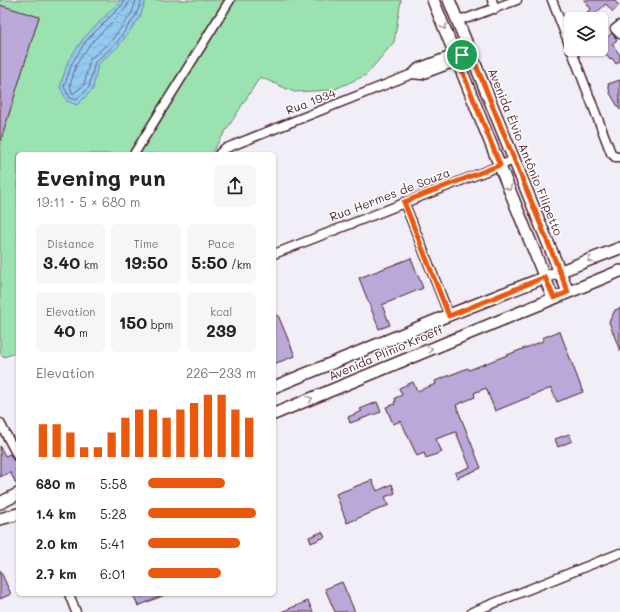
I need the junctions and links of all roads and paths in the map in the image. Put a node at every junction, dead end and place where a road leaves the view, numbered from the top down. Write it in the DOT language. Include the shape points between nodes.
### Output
graph roads {
  1 [pos="230,0"];
  2 [pos="433,0"];
  3 [pos="449,0"];
  4 [pos="492,0"];
  5 [pos="517,0"];
  6 [pos="552,0"];
  7 [pos="495,9"];
  8 [pos="457,19"];
  9 [pos="564,31"];
  10 [pos="464,37"];
  11 [pos="458,56"];
  12 [pos="574,56"];
  13 [pos="476,65"];
  14 [pos="135,152"];
  15 [pos="221,152"];
  16 [pos="620,157"];
  17 [pos="514,160"];
  18 [pos="500,165"];
  19 [pos="404,202"];
  20 [pos="620,248"];
  21 [pos="276,253"];
  22 [pos="620,271"];
  23 [pos="560,272"];
  24 [pos="545,277"];
  25 [pos="568,292"];
  26 [pos="554,298"];
  27 [pos="449,316"];
  28 [pos="276,386"];
  29 [pos="276,413"];
  30 [pos="0,423"];
  31 [pos="16,453"];
  32 [pos="16,495"];
  33 [pos="0,503"];
  34 [pos="16,515"];
  35 [pos="0,519"];
  36 [pos="620,553"];
  37 [pos="70,596"];
  38 [pos="76,612"];
  39 [pos="472,612"];
  1 -- 14 [label="street"];
  2 -- 11 [label="main road, one-way"];
  3 -- 8 [label="main road, Avenida Élvio Antônio Filipetto"];
  4 -- 7 [label="street"];
  5 -- 7 [label="street"];
  6 -- 9 [label="street"];
  7 -- 8 [label="street"];
  8 -- 10 [label="main road, Avenida Élvio Antônio Filipetto"];
  10 -- 11 [label="main road" via="465,44"];
  10 -- 13 [label="main road, Avenida Élvio Antônio Filipetto"];
  11 -- 13 [label="main road" via="468,58"];
  11 -- 15 [label="street, Rua 1934" via="421,75 412,74"];
  11 -- 18 [label="main road"];
  12 -- 16 [label="street" via="611,153 615,157"];
  13 -- 17 [label="main road, Avenida Élvio Antônio Filipetto"];
  17 -- 18 [label="street, Rua Hermes de Souza"];
  17 -- 23 [label="main road, Avenida Élvio Antônio Filipetto"];
  18 -- 19 [label="street, Rua Hermes de Souza"];
  18 -- 24 [label="main road, one-way"];
  19 -- 21 [label="street, Rua Hermes de Souza"];
  19 -- 27 [label="street"];
  20 -- 23 [label="main road, Avenida Plínio Kroeff, one-way"];
  22 -- 25 [label="main road, Avenida Plínio Kroeff"];
  23 -- 24 [label="main road, Avenida Plínio Kroeff"];
  23 -- 25 [label="main road, Avenida Élvio Antônio Filipetto"];
  24 -- 26 [label="main road"];
  24 -- 27 [label="main road, Avenida Plínio Kroeff"];
  25 -- 26 [label="main road, Avenida Plínio Kroeff"];
  29 -- 26 [label="main road, Avenida Plínio Kroeff, one-way"];
  27 -- 28 [label="main road, Avenida Plínio Kroeff"];
  30 -- 31 [label="street"];
  32 -- 33 [label="main road"];
  34 -- 35 [label="main road"];
  36 -- 39 [label="street"];
  37 -- 38 [label="street"];
}
